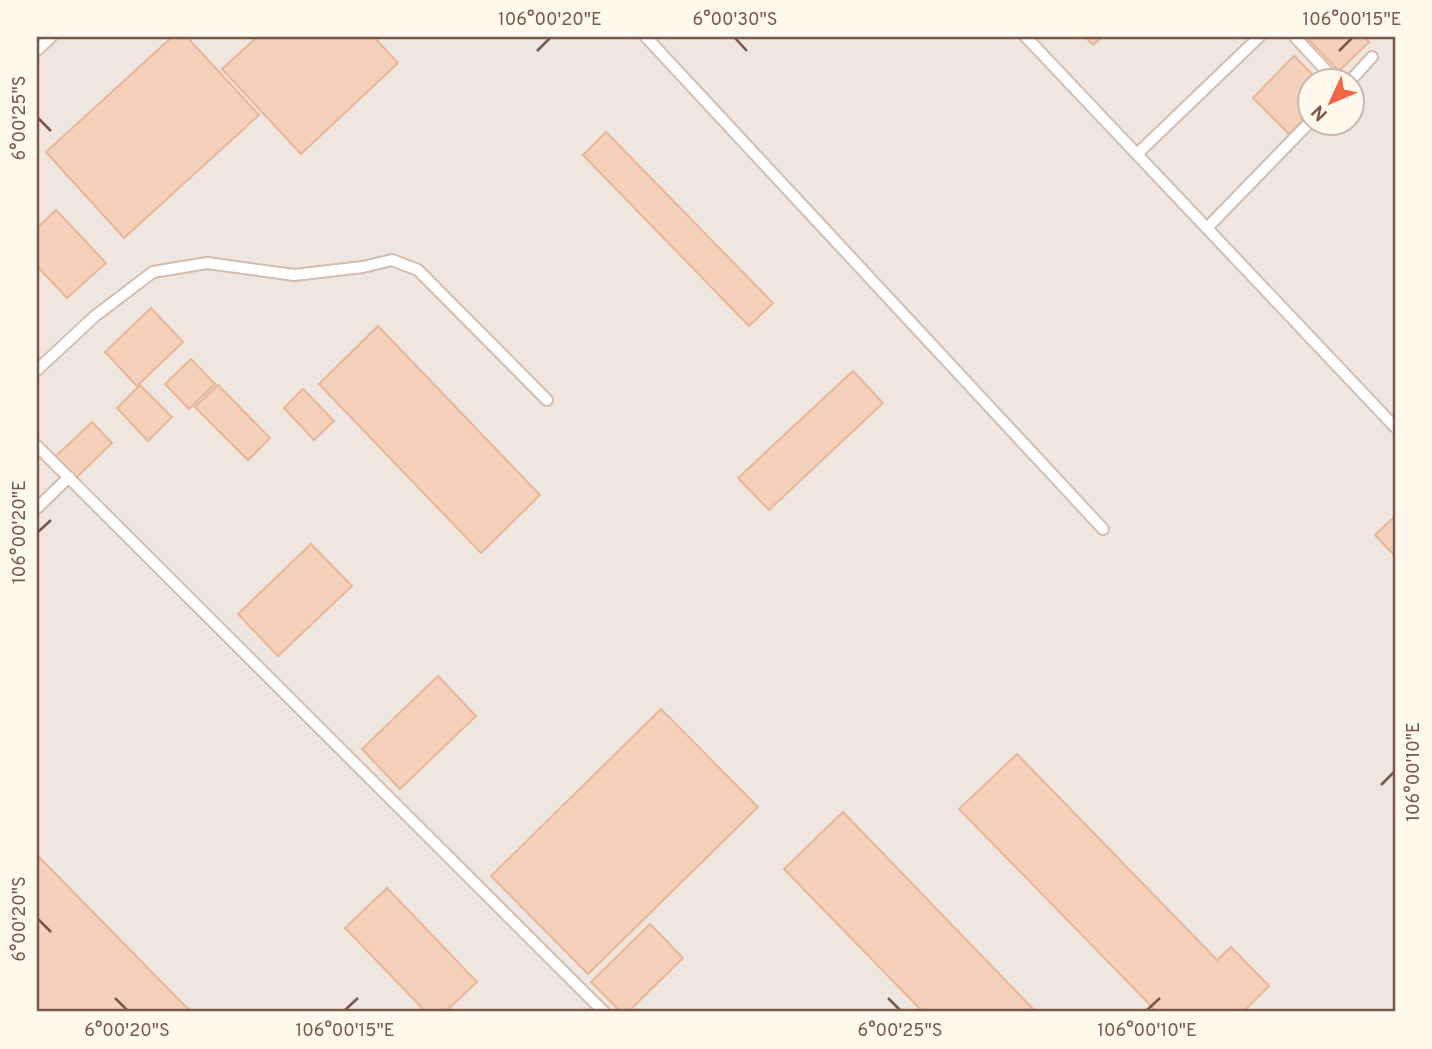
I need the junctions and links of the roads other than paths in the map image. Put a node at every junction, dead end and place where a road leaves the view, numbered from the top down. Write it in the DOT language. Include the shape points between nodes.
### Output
graph roads {
  1 [pos="51,37"];
  2 [pos="646,37"];
  3 [pos="1026,37"];
  4 [pos="1259,37"];
  5 [pos="1294,37"];
  6 [pos="37,50"];
  7 [pos="1372,57"];
  8 [pos="1322,66"];
  9 [pos="1364,66"];
  10 [pos="1296,136"];
  11 [pos="1137,154"];
  12 [pos="1207,228"];
  13 [pos="37,370"];
  14 [pos="547,400"];
  15 [pos="1395,427"];
  16 [pos="37,446"];
  17 [pos="69,477"];
  18 [pos="37,508"];
  19 [pos="1103,529"];
  20 [pos="604,1012"];
  1 -- 6 [label="lane"];
  2 -- 19 [label="lane"];
  3 -- 11 [label="lane"];
  4 -- 11 [label="lane"];
  5 -- 8 [label="lane"];
  7 -- 9 [label="lane"];
  10 -- 12 [label="lane"];
  11 -- 12 [label="lane"];
  12 -- 15 [label="lane"];
  13 -- 14 [label="lane" via="95,316 153,272 207,263 294,275 392,260 418,271"];
  16 -- 17 [label="lane"];
  17 -- 18 [label="lane"];
  17 -- 20 [label="lane"];
}
